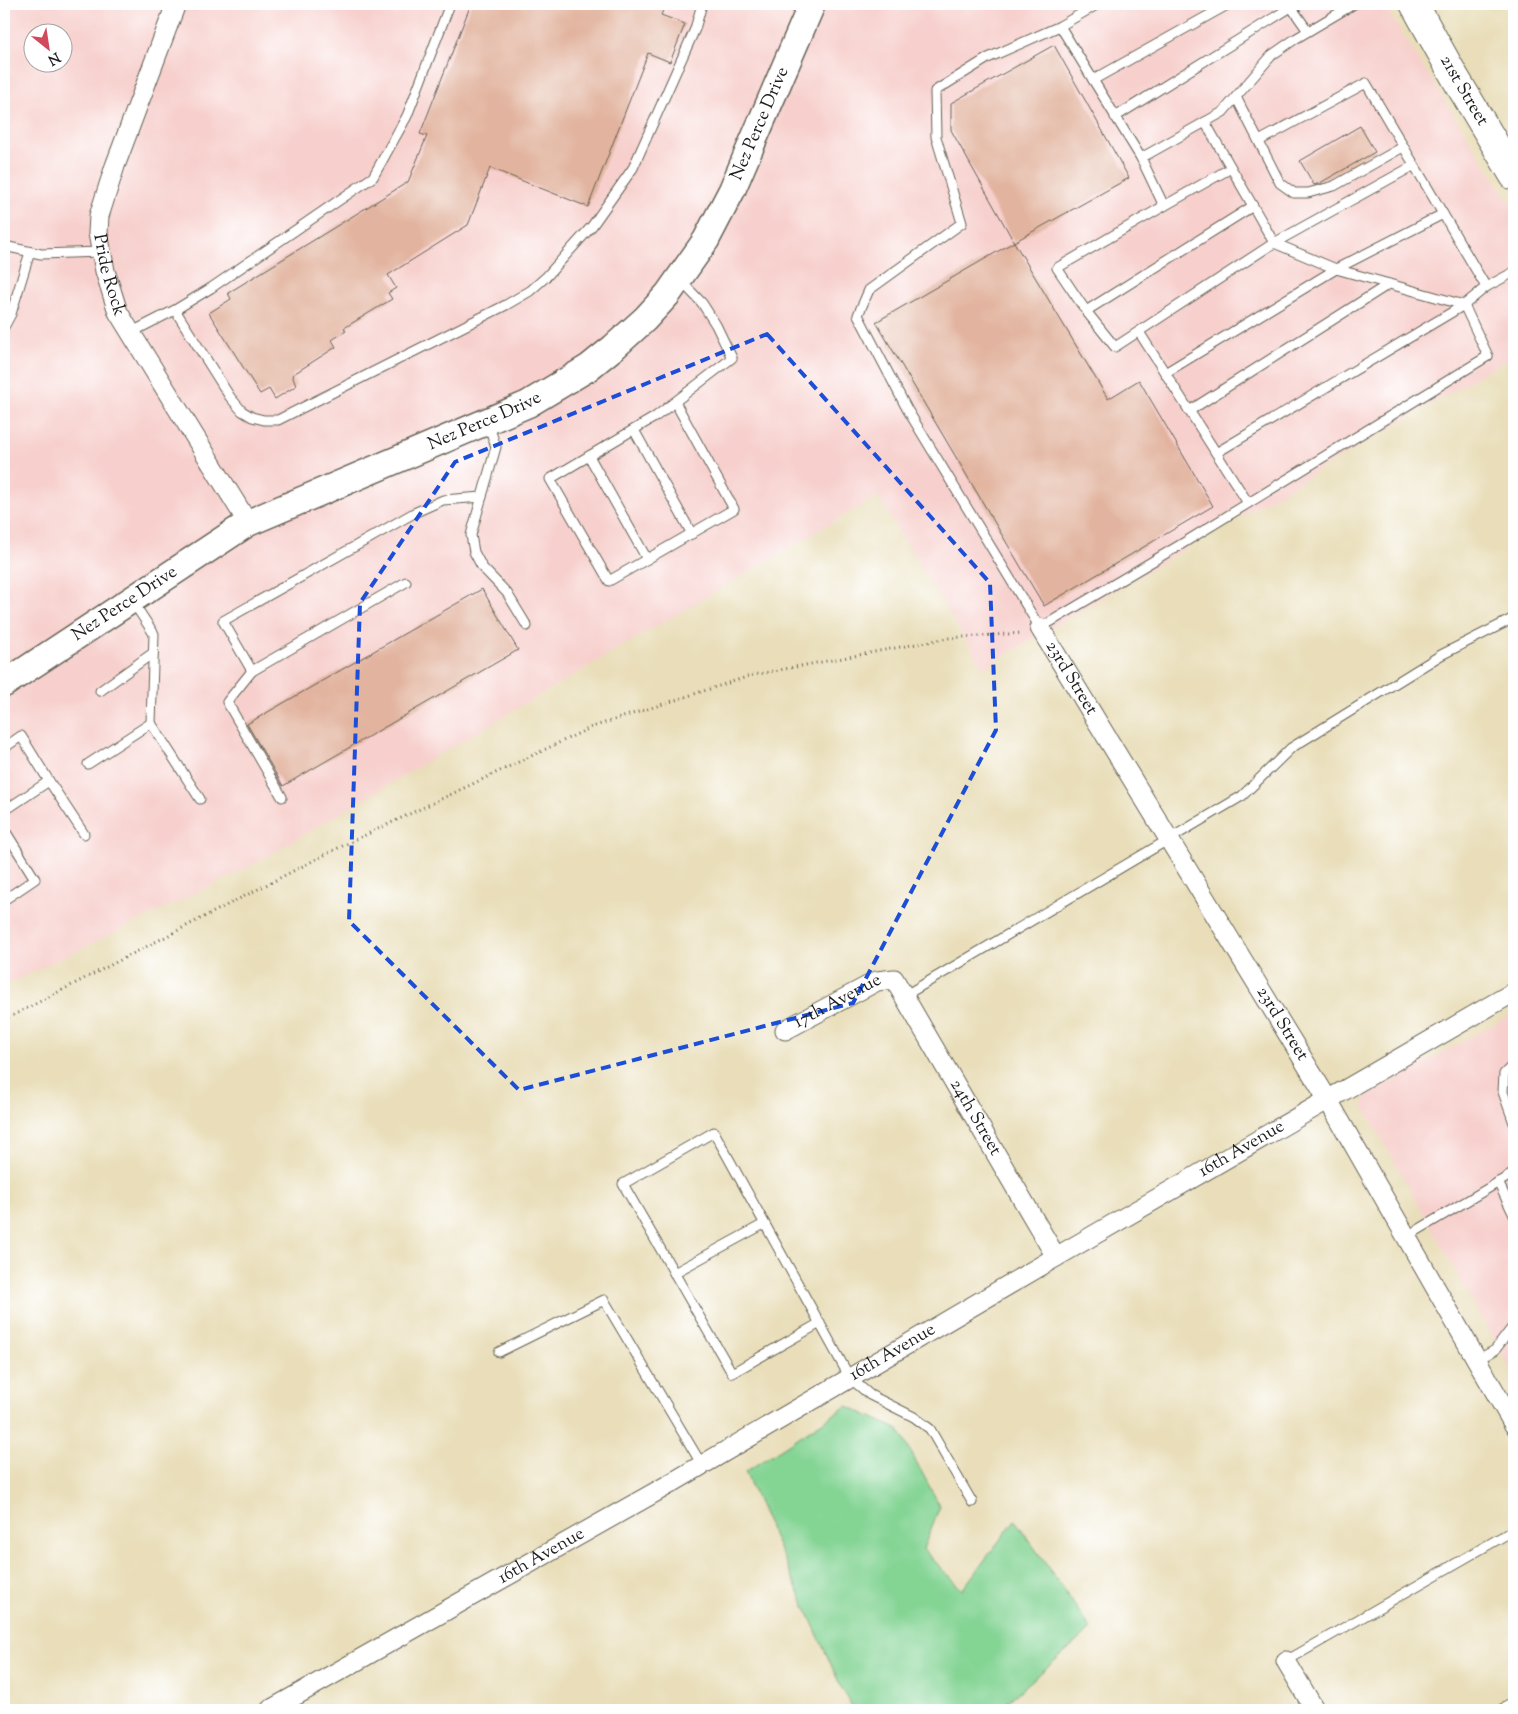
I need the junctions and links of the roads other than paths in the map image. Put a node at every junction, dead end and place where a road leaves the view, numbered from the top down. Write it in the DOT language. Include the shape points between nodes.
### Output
graph roads {
  1 [pos="176,4"];
  2 [pos="450,4"];
  3 [pos="702,4"];
  4 [pos="1098,4"];
  5 [pos="1229,4"];
  6 [pos="1354,4"];
  7 [pos="1414,4"];
  8 [pos="1290,5"];
  9 [pos="807,6"];
  10 [pos="1060,26"];
  11 [pos="1308,31"];
  12 [pos="1093,80"];
  13 [pos="1236,97"];
  14 [pos="1115,116"];
  15 [pos="1206,122"];
  16 [pos="1259,141"];
  17 [pos="1403,147"];
  18 [pos="1141,158"];
  19 [pos="1413,166"];
  20 [pos="1231,168"];
  21 [pos="1514,176"];
  22 [pos="1164,206"];
  23 [pos="1253,206"];
  24 [pos="1443,214"];
  25 [pos="1274,243"];
  26 [pos="4,246"];
  27 [pos="30,252"];
  28 [pos="101,252"];
  29 [pos="1336,269"];
  30 [pos="1514,272"];
  31 [pos="679,279"];
  32 [pos="1389,284"];
  33 [pos="1486,287"];
  34 [pos="1464,305"];
  35 [pos="175,310"];
  36 [pos="1086,311"];
  37 [pos="4,327"];
  38 [pos="1139,332"];
  39 [pos="130,333"];
  40 [pos="1165,373"];
  41 [pos="675,402"];
  42 [pos="1189,410"];
  43 [pos="488,420"];
  44 [pos="634,430"];
  45 [pos="1216,453"];
  46 [pos="589,456"];
  47 [pos="482,497"];
  48 [pos="1248,504"];
  49 [pos="248,523"];
  50 [pos="692,534"];
  51 [pos="647,559"];
  52 [pos="406,582"];
  53 [pos="132,599"];
  54 [pos="1514,618"];
  55 [pos="527,626"];
  56 [pos="1040,628"];
  57 [pos="153,653"];
  58 [pos="252,670"];
  59 [pos="4,684"];
  60 [pos="100,691"];
  61 [pos="152,722"];
  62 [pos="4,748"];
  63 [pos="88,764"];
  64 [pos="49,781"];
  65 [pos="282,797"];
  66 [pos="200,799"];
  67 [pos="4,811"];
  68 [pos="4,829"];
  69 [pos="84,834"];
  70 [pos="1170,839"];
  71 [pos="4,900"];
  72 [pos="894,979"];
  73 [pos="1514,992"];
  74 [pos="904,996"];
  75 [pos="785,1030"];
  76 [pos="1514,1064"];
  77 [pos="1328,1100"];
  78 [pos="1514,1123"];
  79 [pos="1514,1173"];
  80 [pos="1498,1182"];
  81 [pos="1514,1215"];
  82 [pos="764,1224"];
  83 [pos="1406,1237"];
  84 [pos="1056,1257"];
  85 [pos="674,1273"];
  86 [pos="820,1323"];
  87 [pos="1514,1325"];
  88 [pos="500,1352"];
  89 [pos="1477,1360"];
  90 [pos="850,1378"];
  91 [pos="1514,1425"];
  92 [pos="702,1465"];
  93 [pos="972,1502"];
  94 [pos="1514,1530"];
  95 [pos="1286,1661"];
  96 [pos="1514,1707"];
  97 [pos="270,1710"];
  98 [pos="1315,1710"];
  99 [pos="1509,1710"];
  1 -- 28 [label="street, Pride Rock" via="99,216"];
  2 -- 35 [label="lane" via="407,116 373,178"];
  3 -- 35 [label="lane" via="695,29 633,168 592,226 530,291 278,420 252,417 242,411"];
  4 -- 10 [label="lane"];
  5 -- 12 [label="lane"];
  6 -- 11 [label="lane"];
  7 -- 21 [label="main road, 21st Street"];
  8 -- 11 [label="lane"];
  8 -- 14 [label="lane"];
  9 -- 31 [label="street, Nez Perce Drive" via="732,190 706,240"];
  10 -- 12 [label="lane"];
  10 -- 56 [label="lane" via="988,58 935,91 936,138 962,223 869,290 858,315 907,409"];
  11 -- 13 [label="lane" via="1272,56"];
  12 -- 14 [label="lane"];
  13 -- 15 [label="lane" via="1223,112"];
  13 -- 16 [label="lane"];
  14 -- 18 [label="lane"];
  15 -- 18 [label="lane"];
  15 -- 20 [label="lane"];
  16 -- 17 [label="lane" via="1280,183 1294,192 1308,193 1334,186"];
  16 -- 17 [label="lane" via="1366,83"];
  17 -- 19 [label="lane"];
  18 -- 22 [label="lane"];
  19 -- 24 [label="lane"];
  19 -- 25 [label="lane"];
  20 -- 22 [label="lane"];
  20 -- 23 [label="lane"];
  22 -- 36 [label="lane" via="1057,268"];
  23 -- 25 [label="lane"];
  23 -- 36 [label="lane"];
  24 -- 29 [label="lane"];
  24 -- 33 [label="lane"];
  25 -- 29 [label="lane"];
  25 -- 38 [label="lane"];
  26 -- 27 [label="lane"];
  27 -- 28 [label="lane"];
  27 -- 37 [label="lane"];
  28 -- 39 [label="street, Pride Rock" via="111,294"];
  29 -- 32 [label="lane"];
  29 -- 40 [label="lane"];
  30 -- 33 [label="lane"];
  31 -- 41 [label="lane" via="702,303 732,358"];
  31 -- 43 [label="street, Nez Perce Drive" via="646,319 588,368 528,404"];
  32 -- 34 [label="lane"];
  32 -- 42 [label="lane"];
  33 -- 34 [label="lane"];
  34 -- 45 [label="lane"];
  34 -- 48 [label="lane" via="1488,356"];
  35 -- 39 [label="lane"];
  36 -- 38 [label="lane" via="1116,347"];
  38 -- 40 [label="lane"];
  39 -- 49 [label="street, Pride Rock"];
  40 -- 42 [label="lane"];
  41 -- 44 [label="lane"];
  41 -- 50 [label="lane" via="734,509"];
  42 -- 45 [label="lane"];
  43 -- 47 [label="lane" via="496,448"];
  43 -- 49 [label="street, Nez Perce Drive"];
  44 -- 46 [label="lane"];
  44 -- 50 [label="lane"];
  45 -- 48 [label="lane"];
  46 -- 51 [label="lane"];
  46 -- 51 [label="lane" via="550,479 609,581"];
  47 -- 55 [label="lane" via="471,535 474,552 482,566 507,593"];
  47 -- 58 [label="lane" via="443,500 414,513 223,621"];
  48 -- 56 [label="lane"];
  49 -- 53 [label="street, Nez Perce Drive"];
  50 -- 51 [label="lane"];
  52 -- 58 [label="lane"];
  53 -- 57 [label="lane" via="154,634"];
  53 -- 59 [label="street, Nez Perce Drive"];
  54 -- 70 [label="lane" via="1441,655 1291,748 1242,796"];
  56 -- 70 [label="street, 23rd Street"];
  57 -- 60 [label="lane"];
  57 -- 61 [label="lane"];
  58 -- 65 [label="lane" via="227,702"];
  61 -- 63 [label="lane"];
  61 -- 66 [label="lane"];
  62 -- 64 [label="lane" via="21,736"];
  64 -- 67 [label="lane"];
  64 -- 69 [label="lane"];
  68 -- 71 [label="lane" via="35,879"];
  70 -- 74 [label="lane"];
  70 -- 77 [label="street, 23rd Street"];
  72 -- 74 [label="street, 24th Street"];
  72 -- 75 [label="street, 17th Avenue" via="877,981"];
  73 -- 77 [label="street, 16th Avenue"];
  74 -- 84 [label="street, 24th Street"];
  76 -- 78 [label="lane" via="1504,1074 1503,1092"];
  77 -- 83 [label="street, 23rd Street"];
  77 -- 84 [label="street, 16th Avenue"];
  79 -- 80 [label="lane"];
  80 -- 81 [label="lane"];
  80 -- 83 [label="lane"];
  82 -- 85 [label="lane"];
  82 -- 85 [label="lane" via="714,1132 623,1184"];
  82 -- 86 [label="lane"];
  83 -- 89 [label="street, 23rd Street"];
  84 -- 90 [label="street, 16th Avenue"];
  85 -- 86 [label="lane" via="732,1373"];
  86 -- 90 [label="lane"];
  87 -- 89 [label="lane" via="1495,1350"];
  88 -- 92 [label="lane" via="604,1300"];
  89 -- 91 [label="street, 23rd Street"];
  90 -- 92 [label="street, 16th Avenue"];
  90 -- 93 [label="lane" via="870,1395 914,1417 930,1429"];
  92 -- 97 [label="street, 16th Avenue"];
  94 -- 95 [label="lane"];
  95 -- 98 [label="street"];
  96 -- 99 [label="street"];
}
